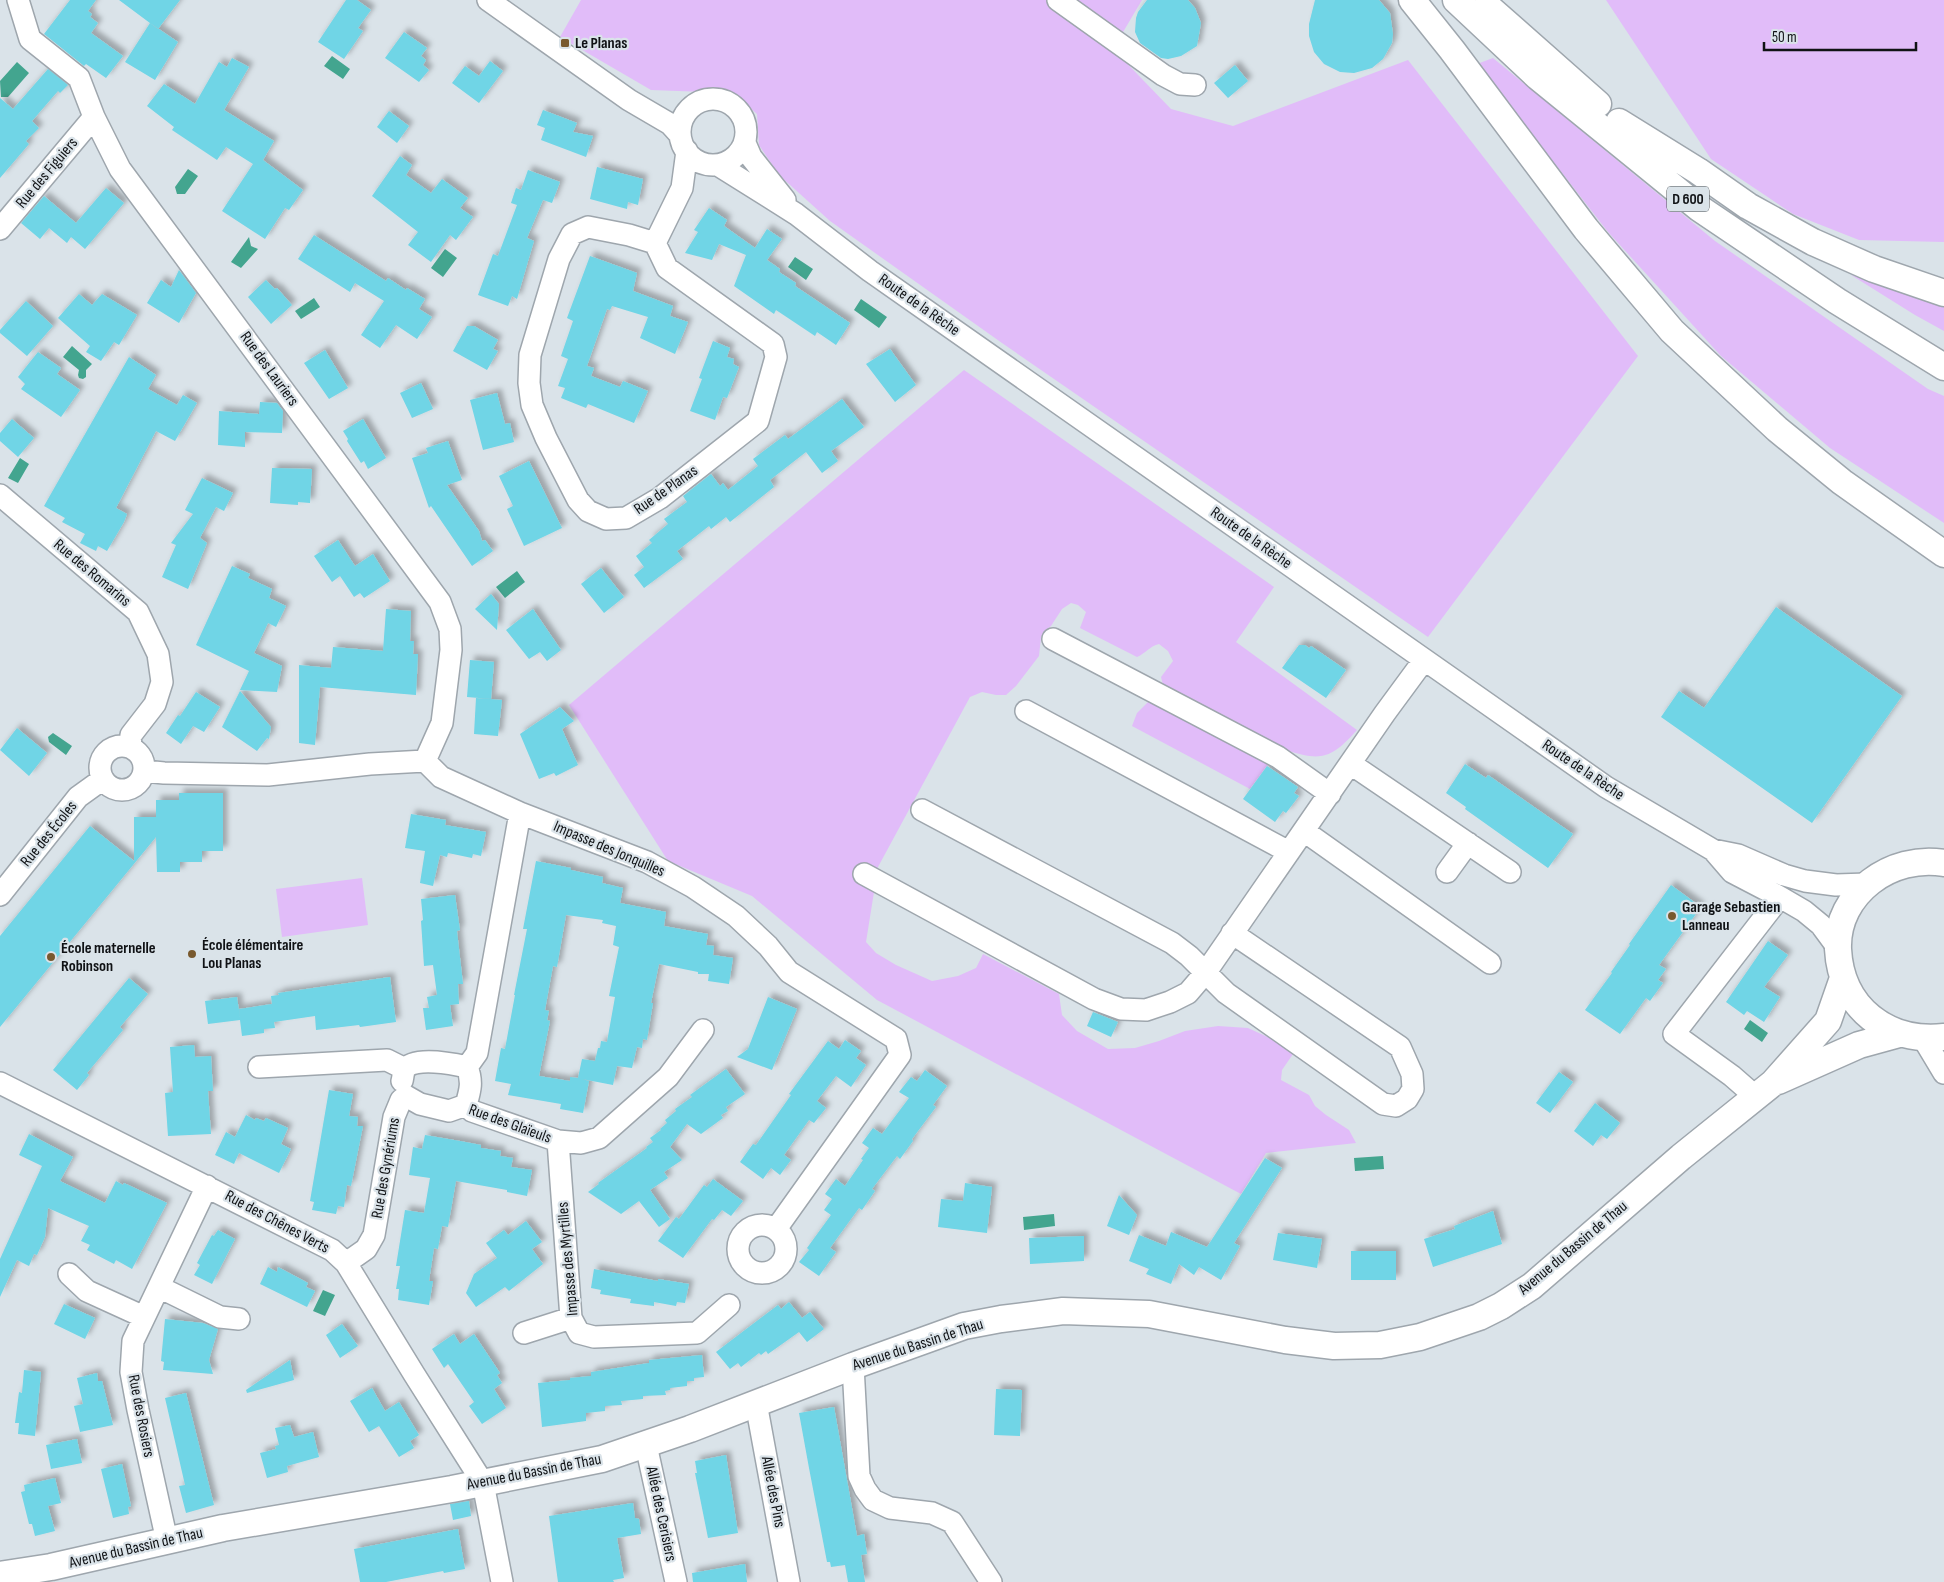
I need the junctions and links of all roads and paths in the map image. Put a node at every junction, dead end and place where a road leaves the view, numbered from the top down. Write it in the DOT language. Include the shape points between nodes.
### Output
graph roads {
  1 [pos="18,0"];
  2 [pos="488,0"];
  3 [pos="1058,0"];
  4 [pos="1412,0"];
  5 [pos="1456,0"];
  6 [pos="1481,0"];
  7 [pos="1195,85"];
  8 [pos="629,100"];
  9 [pos="692,106"];
  10 [pos="94,117"];
  11 [pos="1619,122"];
  12 [pos="684,143"];
  13 [pos="745,143"];
  14 [pos="715,165"];
  15 [pos="682,188"];
  16 [pos="796,214"];
  17 [pos="0,229"];
  18 [pos="655,244"];
  19 [pos="1944,294"];
  20 [pos="1944,349"];
  21 [pos="1944,367"];
  22 [pos="0,495"];
  23 [pos="1944,554"];
  24 [pos="1053,639"];
  25 [pos="1424,660"];
  26 [pos="1026,711"];
  27 [pos="130,747"];
  28 [pos="425,760"];
  29 [pos="1351,764"];
  30 [pos="144,771"];
  31 [pos="103,779"];
  32 [pos="1330,794"];
  33 [pos="922,810"];
  34 [pos="520,813"];
  35 [pos="1304,831"];
  36 [pos="1468,843"];
  37 [pos="1713,850"];
  38 [pos="1289,852"];
  39 [pos="1944,863"];
  40 [pos="1448,872"];
  41 [pos="1510,872"];
  42 [pos="864,874"];
  43 [pos="1867,884"];
  44 [pos="0,894"];
  45 [pos="1780,897"];
  46 [pos="1232,933"];
  47 [pos="1838,948"];
  48 [pos="1490,963"];
  49 [pos="1206,972"];
  50 [pos="1843,978"];
  51 [pos="703,1030"];
  52 [pos="1922,1036"];
  53 [pos="259,1067"];
  54 [pos="467,1067"];
  55 [pos="405,1069"];
  56 [pos="1944,1073"];
  57 [pos="0,1083"];
  58 [pos="1764,1090"];
  59 [pos="406,1096"];
  60 [pos="466,1106"];
  61 [pos="558,1141"];
  62 [pos="207,1186"];
  63 [pos="776,1229"];
  64 [pos="346,1263"];
  65 [pos="69,1274"];
  66 [pos="159,1286"];
  67 [pos="729,1305"];
  68 [pos="144,1317"];
  69 [pos="571,1318"];
  70 [pos="238,1319"];
  71 [pos="524,1333"];
  72 [pos="853,1366"];
  73 [pos="756,1403"];
  74 [pos="646,1445"];
  75 [pos="483,1483"];
  76 [pos="167,1540"];
  77 [pos="0,1575"];
  78 [pos="502,1582"];
  79 [pos="676,1582"];
  80 [pos="789,1582"];
  81 [pos="991,1582"];
  1 -- 10 [label="street, Rue des Lauriers" via="30,39 79,78"];
  2 -- 8 [label="street"];
  3 -- 7 [label="street" via="1163,75 1180,84"];
  4 -- 23 [label="main road" via="1586,228 1672,331 1827,471"];
  5 -- 21 [label="main road, D 600" via="1538,77 1699,208 1836,302"];
  6 -- 11 [label="main road, D 600"];
  8 -- 9 [label="street" via="672,108"];
  8 -- 12 [label="street" via="670,124"];
  9 -- 12 [label="street" via="681,125"];
  9 -- 13 [label="street" via="712,98 733,105 745,122"];
  10 -- 17 [label="street, Rue des Figuiers"];
  10 -- 28 [label="street, Rue des Lauriers" via="120,169 440,602 450,629 451,650 442,723"];
  11 -- 19 [label="main road" via="1748,206 1813,242 1874,269"];
  11 -- 20 [label="main road, D 600" via="1702,189 1844,290"];
  12 -- 14 [label="street" via="702,163"];
  12 -- 15 [label="street"];
  13 -- 14 [label="street" via="734,157"];
  13 -- 16 [label="street, Route de la Rèche" via="751,157"];
  14 -- 15 [label="street" via="700,179"];
  14 -- 16 [label="street, Route de la Rèche"];
  15 -- 18 [label="street"];
  16 -- 25 [label="street, Route de la Rèche" via="870,271"];
  18 -- 18 [label="street, Rue de Planas" via="629,235 588,228 572,234 560,259 530,355 532,405 546,438 578,500 588,511 606,519 626,518 660,498 758,421 776,357 773,344 667,268"];
  22 -- 27 [label="street, Rue des Romarins" via="138,612 158,654 162,682 155,704 131,735"];
  24 -- 32 [label="street" via="1278,757"];
  25 -- 29 [label="street"];
  25 -- 37 [label="street, Route de la Rèche" via="1606,787"];
  26 -- 38 [label="street"];
  27 -- 30 [label="street" via="142,756"];
  27 -- 31 [label="street" via="122,745 108,750 100,764"];
  28 -- 30 [label="street" via="268,775"];
  28 -- 34 [label="street, Impasse des Jonquilles" via="441,777"];
  29 -- 32 [label="street"];
  29 -- 36 [label="street"];
  30 -- 31 [label="street" via="142,779 130,789 108,785"];
  31 -- 44 [label="street, Rue des Écoles" via="78,796"];
  32 -- 35 [label="street"];
  33 -- 49 [label="street" via="1172,943"];
  34 -- 54 [label="street" via="477,1053"];
  34 -- 63 [label="street, Impasse des Jonquilles" via="647,862 693,887 736,916 768,946 789,972 896,1039 900,1055"];
  35 -- 38 [label="street"];
  35 -- 48 [label="street"];
  36 -- 40 [label="street"];
  36 -- 41 [label="street"];
  37 -- 43 [label="street, Route de la Rèche" via="1738,855 1805,881"];
  37 -- 45 [label="street, Route de la Rèche" via="1732,872"];
  38 -- 46 [label="street"];
  39 -- 43 [label="main road" via="1931,860 1908,862 1886,870"];
  42 -- 49 [label="street" via="1094,999 1121,1009 1146,1010 1170,1002 1188,993"];
  43 -- 47 [label="main road" via="1852,902 1842,924"];
  45 -- 47 [label="street, Route de la Rèche" via="1821,925"];
  45 -- 58 [label="street" via="1674,1034 1732,1076"];
  46 -- 49 [label="street"];
  46 -- 49 [label="street" via="1400,1047 1412,1074 1413,1089 1407,1099 1396,1106 1383,1104 1226,993"];
  47 -- 50 [label="main road"];
  50 -- 52 [label="main road" via="1856,1002 1875,1021"];
  50 -- 58 [label="main road, Avenue du Bassin de Thau" via="1828,1021"];
  51 -- 61 [label="street, Rue des Glaïeuls" via="668,1076 599,1138 581,1143"];
  52 -- 56 [label="street"];
  52 -- 58 [label="main road, Avenue du Bassin de Thau" via="1859,1045"];
  53 -- 55 [label="street" via="387,1060"];
  54 -- 55 [label="street" via="440,1062 414,1063"];
  54 -- 60 [label="street" via="472,1086"];
  55 -- 59 [label="street, Rue des Gynériums" via="402,1081"];
  57 -- 62 [label="street, Rue des Chênes Verts"];
  58 -- 72 [label="main road, Avenue du Bassin de Thau" via="1532,1286 1479,1317 1420,1337 1380,1344 1334,1346 1149,1314 1063,1311 964,1326"];
  59 -- 60 [label="street, Rue des Glaïeuls" via="420,1104 449,1112"];
  59 -- 64 [label="street, Rue des Gynériums" via="394,1117 374,1235 366,1249"];
  60 -- 61 [label="street, Rue des Glaïeuls" via="472,1111"];
  61 -- 69 [label="street, Impasse des Myrtilles"];
  62 -- 64 [label="street, Rue des Chênes Verts" via="332,1250"];
  62 -- 66 [label="street, Rue des Rosiers"];
  64 -- 75 [label="street, Rue des Chênes Verts"];
  65 -- 68 [label="street" via="87,1290"];
  66 -- 68 [label="street, Rue des Rosiers"];
  66 -- 70 [label="street" via="220,1317"];
  67 -- 69 [label="street, Impasse des Myrtilles" via="697,1332 594,1337 578,1334"];
  68 -- 76 [label="street, Rue des Rosiers" via="133,1342 131,1372"];
  69 -- 71 [label="street"];
  72 -- 73 [label="main road, Avenue du Bassin de Thau"];
  72 -- 81 [label="street" via="859,1476 872,1500 890,1508 932,1513 952,1522"];
  73 -- 74 [label="main road, Avenue du Bassin de Thau"];
  73 -- 80 [label="street, Allée des Pins"];
  74 -- 75 [label="main road, Avenue du Bassin de Thau" via="602,1459"];
  74 -- 79 [label="street, Allée des Cerisiers"];
  75 -- 76 [label="main road, Avenue du Bassin de Thau"];
  75 -- 78 [label="street"];
  76 -- 77 [label="main road, Avenue du Bassin de Thau" via="51,1567"];
}
